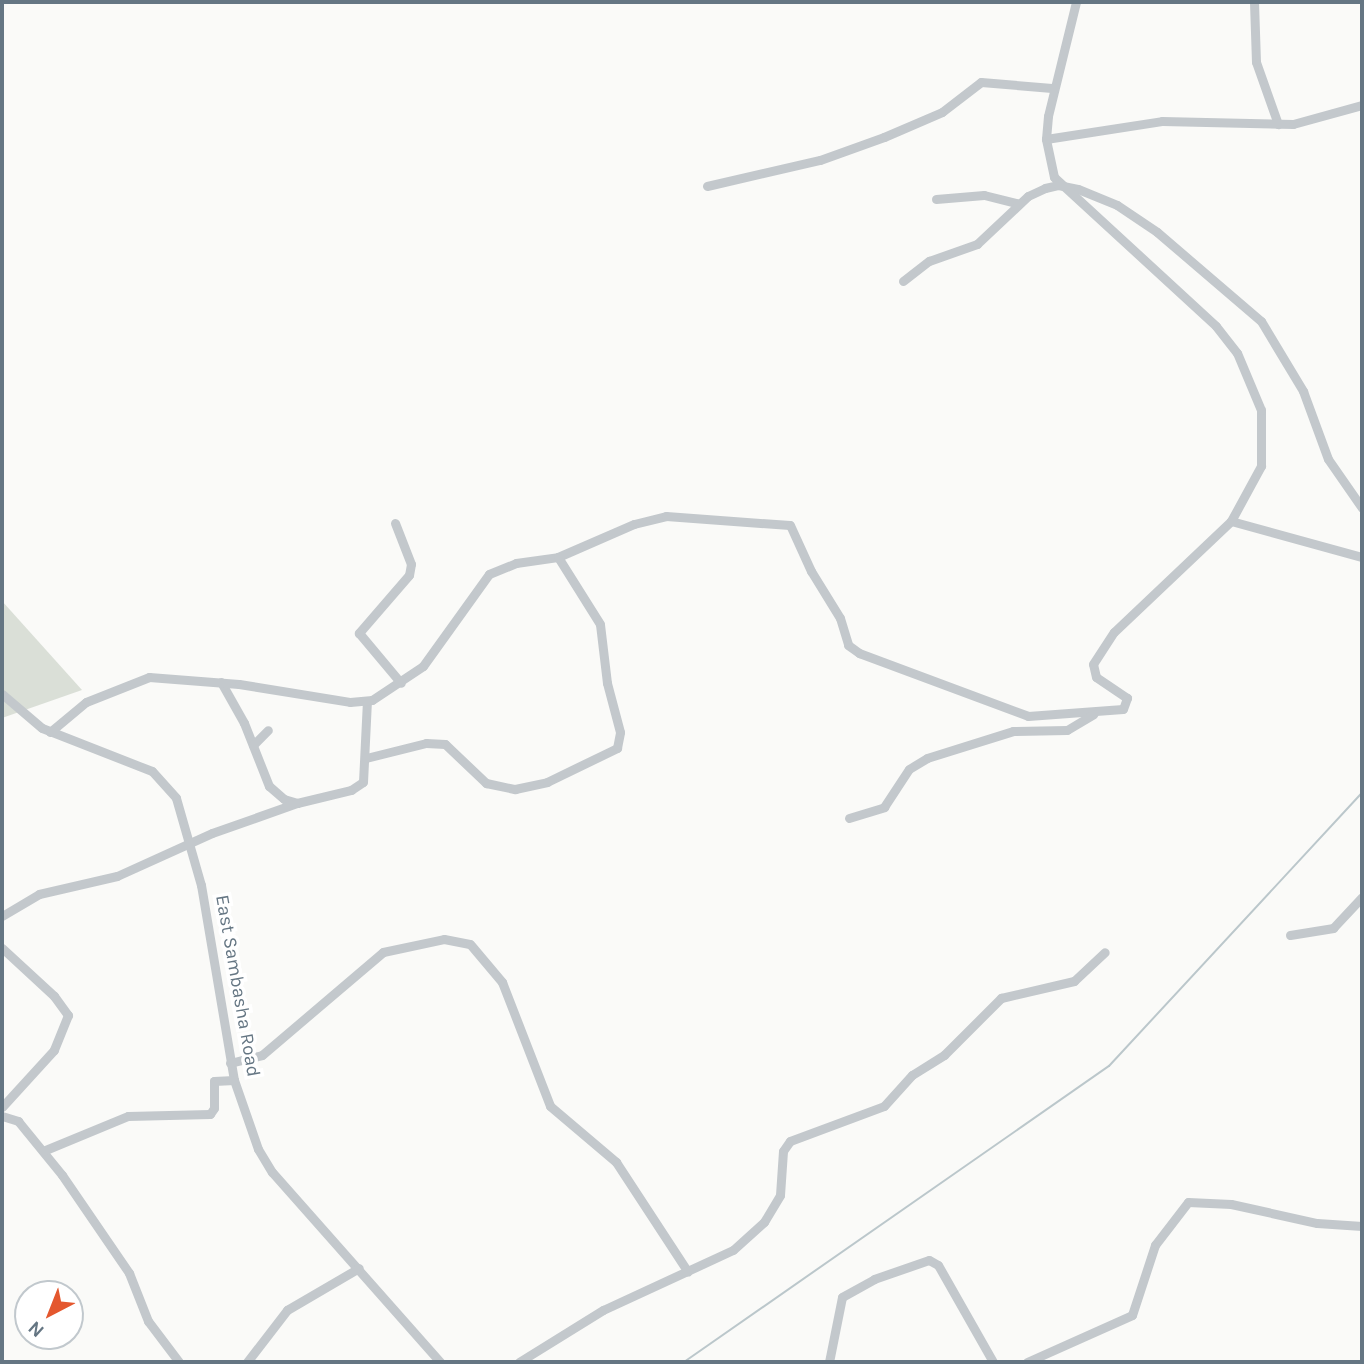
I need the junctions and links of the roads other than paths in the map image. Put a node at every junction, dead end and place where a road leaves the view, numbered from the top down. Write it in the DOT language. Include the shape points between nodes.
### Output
graph roads {
  1 [pos="1076,2"];
  2 [pos="1254,2"];
  3 [pos="1052,88"];
  4 [pos="1362,105"];
  5 [pos="1278,124"];
  6 [pos="1046,139"];
  7 [pos="1058,185"];
  8 [pos="707,186"];
  9 [pos="936,199"];
  10 [pos="1019,204"];
  11 [pos="903,281"];
  12 [pos="1362,508"];
  13 [pos="1231,521"];
  14 [pos="395,523"];
  15 [pos="558,557"];
  16 [pos="1362,557"];
  17 [pos="221,682"];
  18 [pos="401,682"];
  19 [pos="2,694"];
  20 [pos="367,701"];
  21 [pos="1095,713"];
  22 [pos="268,730"];
  23 [pos="50,732"];
  24 [pos="253,745"];
  25 [pos="366,758"];
  26 [pos="297,803"];
  27 [pos="849,818"];
  28 [pos="190,843"];
  29 [pos="1362,897"];
  30 [pos="2,916"];
  31 [pos="1290,935"];
  32 [pos="2,948"];
  33 [pos="1105,952"];
  34 [pos="230,1063"];
  35 [pos="234,1080"];
  36 [pos="2,1107"];
  37 [pos="2,1116"];
  38 [pos="43,1151"];
  39 [pos="1362,1226"];
  40 [pos="359,1268"];
  41 [pos="688,1272"];
  42 [pos="179,1362"];
  43 [pos="247,1362"];
  44 [pos="440,1362"];
  45 [pos="519,1362"];
  46 [pos="829,1362"];
  47 [pos="993,1362"];
  48 [pos="1027,1362"];
  1 -- 3 [label="street"];
  2 -- 5 [label="street" via="1256,62"];
  3 -- 6 [label="street"];
  3 -- 8 [label="street" via="982,82 942,112 884,137 820,160"];
  4 -- 5 [label="street" via="1303,122"];
  5 -- 6 [label="street" via="1162,121"];
  6 -- 7 [label="street"];
  7 -- 10 [label="street"];
  7 -- 12 [label="street" via="1096,195 1137,217 1261,321 1303,391 1328,459"];
  7 -- 13 [label="street" via="1208,318 1243,365 1261,410 1261,466"];
  9 -- 10 [label="street" via="984,195"];
  10 -- 11 [label="street" via="977,244 929,261"];
  13 -- 16 [label="street"];
  13 -- 21 [label="street" via="1106,641 1093,671 1129,702 1123,709"];
  14 -- 18 [label="street" via="411,564 410,575 359,634"];
  15 -- 18 [label="street" via="516,563 489,574 467,601 450,634"];
  15 -- 21 [label="street" via="634,524 666,516 784,522 795,531 853,650 1015,712 1038,717"];
  15 -- 25 [label="street" via="600,624 607,683 620,732 617,748 547,782 515,789 486,783 445,744 426,743"];
  17 -- 20 [label="street"];
  17 -- 23 [label="street" via="172,676 137,681 86,702"];
  17 -- 24 [label="street"];
  18 -- 20 [label="street"];
  19 -- 23 [label="street, East Sambasha Road" via="22,715"];
  20 -- 25 [label="street"];
  21 -- 27 [label="street" via="1067,730 1013,731 927,758 909,769 889,804"];
  22 -- 24 [label="street"];
  23 -- 28 [label="street, East Sambasha Road" via="152,771 176,799"];
  24 -- 26 [label="street" via="274,791"];
  25 -- 26 [label="street" via="365,779 356,788"];
  26 -- 28 [label="street"];
  28 -- 30 [label="street" via="117,876 39,894"];
  28 -- 34 [label="street, East Sambasha Road"];
  29 -- 31 [label="street" via="1333,928"];
  32 -- 36 [label="street" via="68,1015 54,1050"];
  33 -- 41 [label="street" via="1074,981 1001,998 944,1055 912,1075 884,1107 790,1141 783,1151 784,1181 764,1222 733,1250"];
  34 -- 35 [label="street, East Sambasha Road"];
  34 -- 41 [label="street" via="261,1055 383,952 444,939 470,944 502,982 550,1106 615,1162"];
  35 -- 38 [label="street" via="214,1081 210,1114 128,1116"];
  35 -- 40 [label="street, East Sambasha Road" via="258,1149 272,1172"];
  37 -- 38 [label="street" via="18,1121"];
  38 -- 42 [label="street" via="129,1273 148,1321"];
  39 -- 48 [label="street" via="1317,1223 1231,1204 1188,1202 1155,1245 1132,1315"];
  40 -- 43 [label="street" via="287,1310"];
  40 -- 44 [label="street, East Sambasha Road"];
  41 -- 45 [label="street" via="603,1310"];
  46 -- 47 [label="street" via="842,1297 874,1279 929,1260 939,1265"];
}
